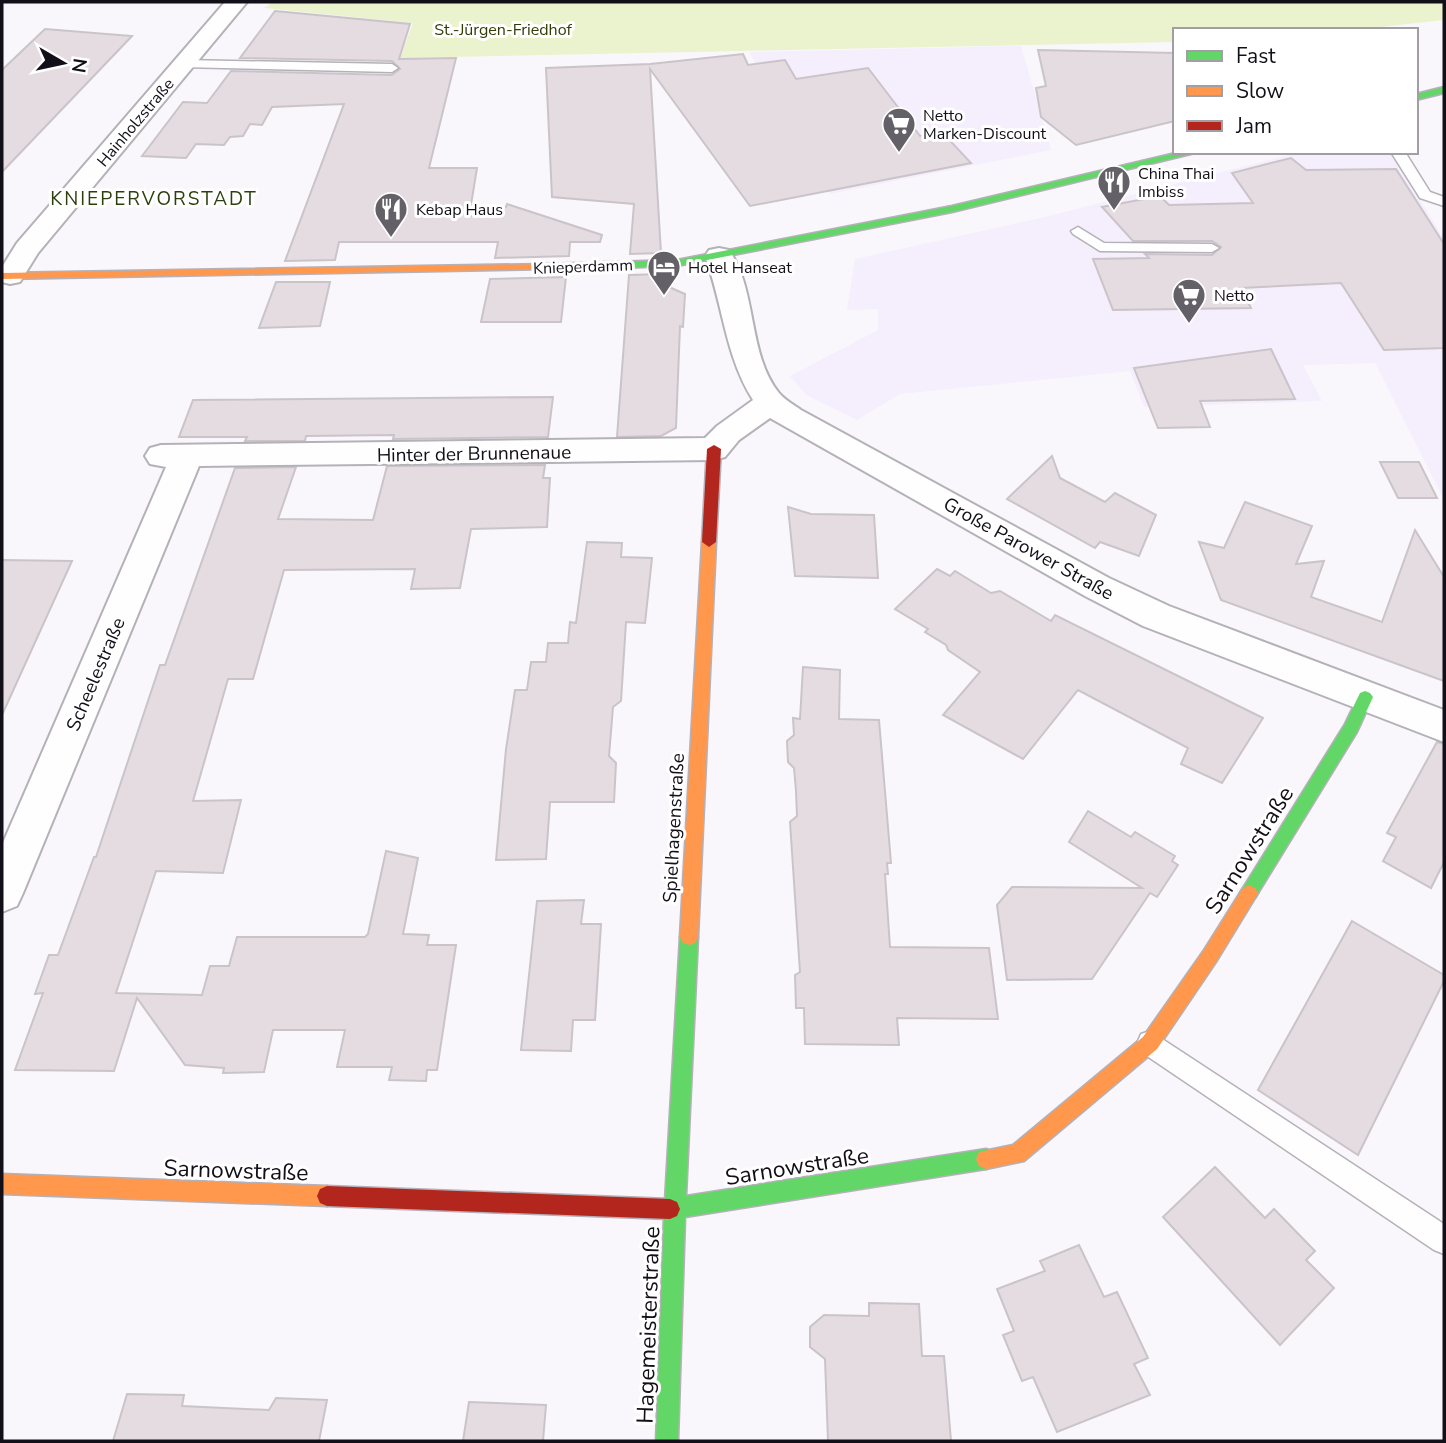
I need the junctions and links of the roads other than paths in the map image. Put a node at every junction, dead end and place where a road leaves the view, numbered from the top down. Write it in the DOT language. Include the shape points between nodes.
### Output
graph roads {
  1 [pos="236,2"];
  2 [pos="184,64"];
  3 [pos="392,68"];
  4 [pos="1444,90"];
  5 [pos="1418,96"];
  6 [pos="1186,154"];
  7 [pos="1399,154"];
  8 [pos="1444,202"];
  9 [pos="1078,231"];
  10 [pos="1212,248"];
  11 [pos="719,257"];
  12 [pos="6,276"];
  13 [pos="770,403"];
  14 [pos="713,449"];
  15 [pos="174,456"];
  16 [pos="1365,696"];
  17 [pos="1444,726"];
  18 [pos="2,893"];
  19 [pos="1150,1043"];
  20 [pos="2,1184"];
  21 [pos="675,1209"];
  22 [pos="1444,1240"];
  23 [pos="667,1441"];
  1 -- 2 [label="street, Hainholzstraße"];
  2 -- 3 [label="lane"];
  2 -- 12 [label="street, Hainholzstraße"];
  4 -- 5 [label="street"];
  6 -- 11 [label="street, Knieperdamm"];
  7 -- 8 [label="lane" via="1425,195"];
  9 -- 10 [label="lane" via="1100,247"];
  11 -- 12 [label="street, Knieperdamm" via="615,266"];
  11 -- 13 [label="street, Große Parower Straße" via="754,378"];
  13 -- 14 [label="street"];
  13 -- 16 [label="street, Große Parower Straße" via="1144,610"];
  14 -- 15 [label="street, Hinter der Brunnenaue"];
  14 -- 21 [label="street, Spielhagenstraße"];
  15 -- 18 [label="street, Scheelestraße"];
  16 -- 17 [label="street, Große Parower Straße"];
  16 -- 19 [label="street, Sarnowstraße" via="1351,727 1224,933"];
  19 -- 21 [label="street, Sarnowstraße" via="1017,1154"];
  19 -- 22 [label="lane"];
  20 -- 21 [label="street, Sarnowstraße"];
  21 -- 23 [label="street, Hagemeisterstraße"];
}
